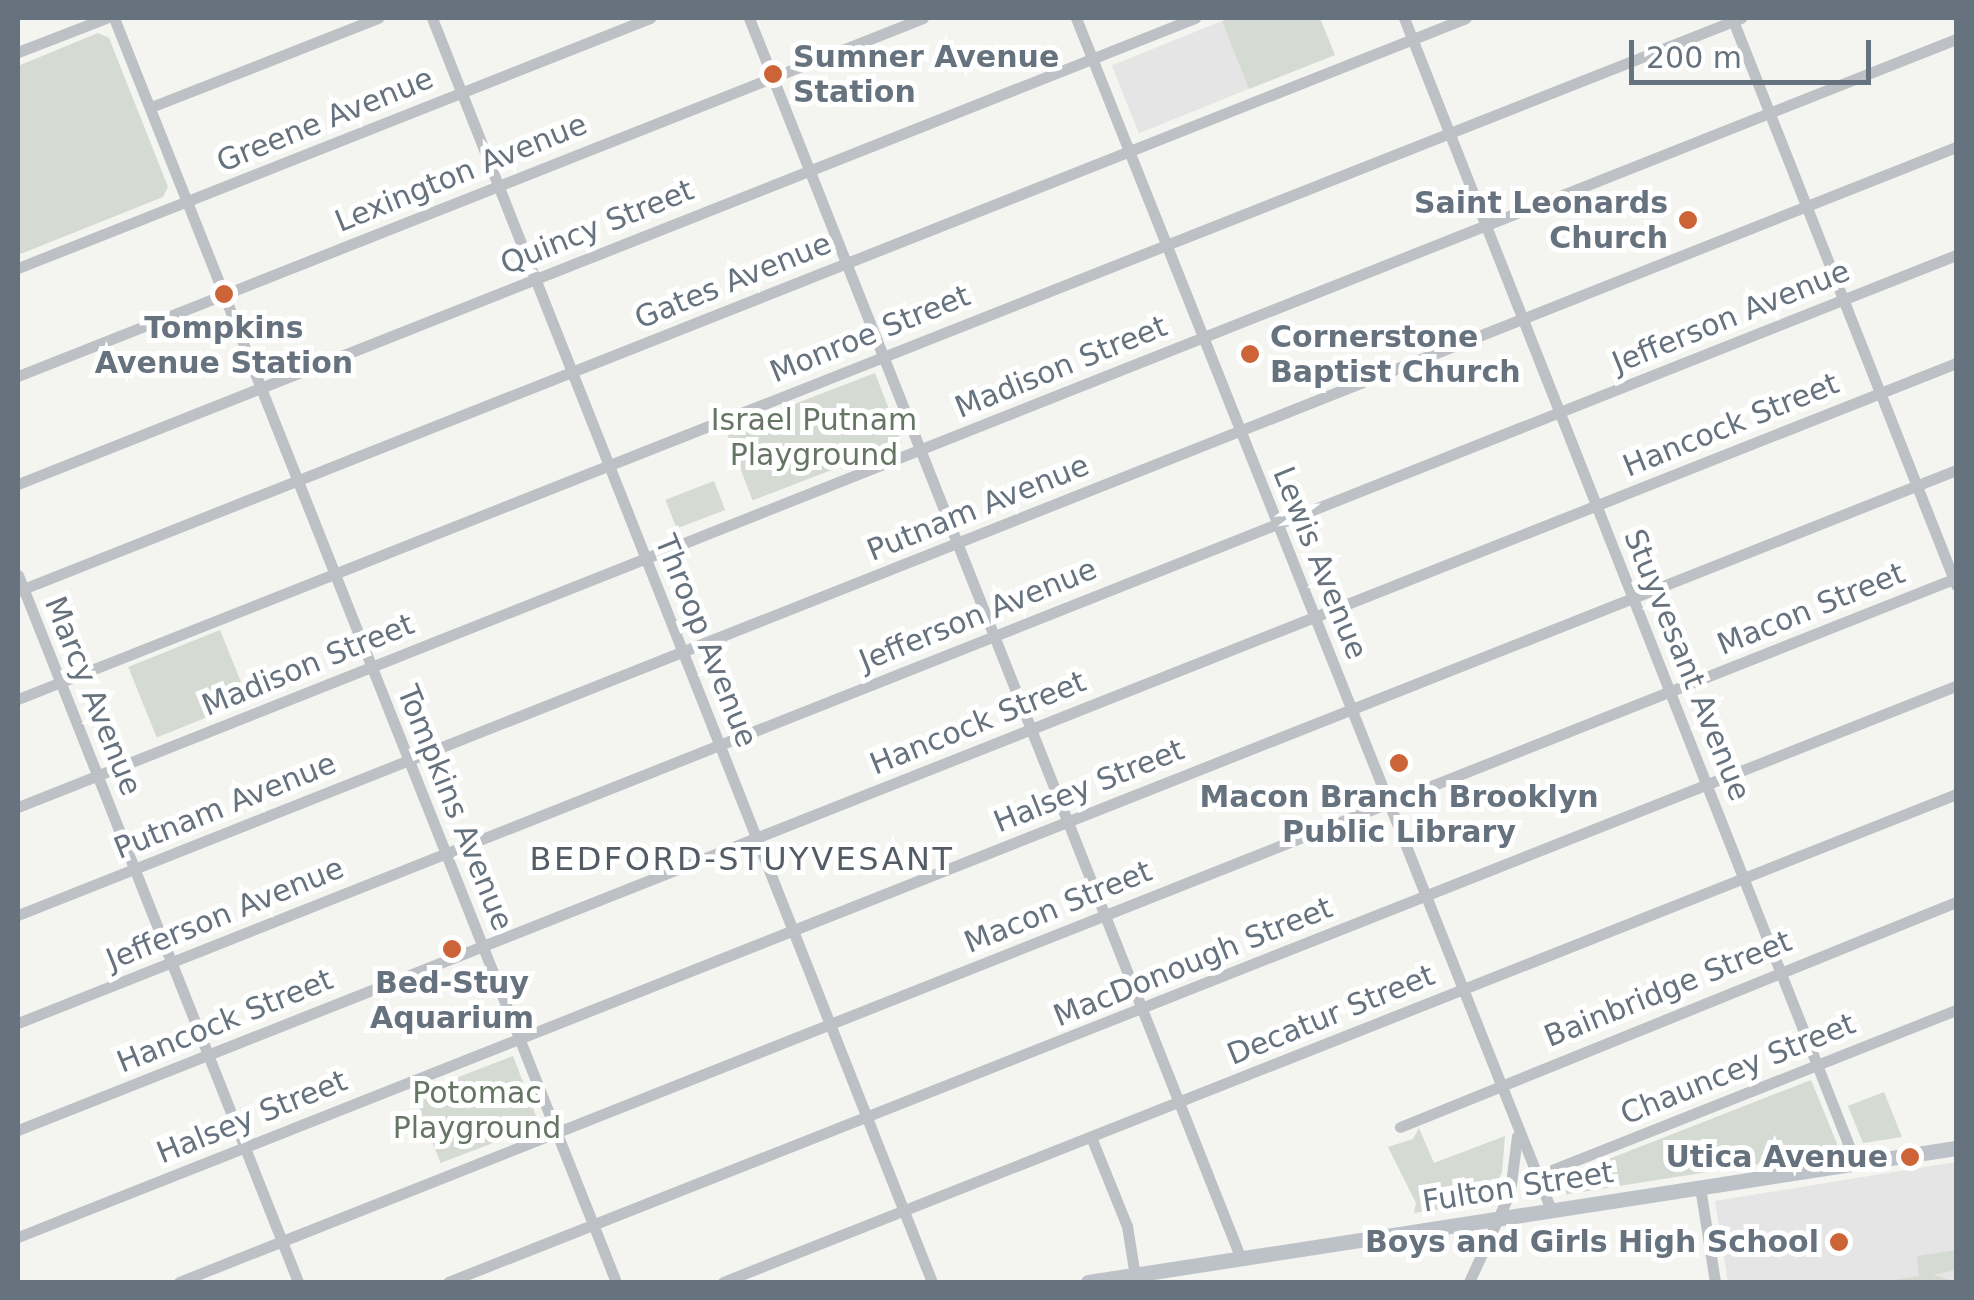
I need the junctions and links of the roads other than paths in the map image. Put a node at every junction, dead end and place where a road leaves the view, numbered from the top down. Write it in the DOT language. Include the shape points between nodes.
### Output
graph roads {
  1 [pos="106,18"];
  2 [pos="114,18"];
  3 [pos="378,18"];
  4 [pos="432,18"];
  5 [pos="650,18"];
  6 [pos="749,18"];
  7 [pos="923,18"];
  8 [pos="1076,18"];
  9 [pos="1195,18"];
  10 [pos="1404,18"];
  11 [pos="1466,18"];
  12 [pos="1735,18"];
  13 [pos="1413,39"];
  14 [pos="1956,39"];
  15 [pos="18,52"];
  16 [pos="1092,58"];
  17 [pos="773,76"];
  18 [pos="462,92"];
  19 [pos="150,107"];
  20 [pos="1770,113"];
  21 [pos="1450,132"];
  22 [pos="1956,148"];
  23 [pos="1130,151"];
  24 [pos="810,170"];
  25 [pos="499,185"];
  26 [pos="187,201"];
  27 [pos="1806,207"];
  28 [pos="1487,226"];
  29 [pos="1166,244"];
  30 [pos="1956,255"];
  31 [pos="847,263"];
  32 [pos="18,268"];
  33 [pos="536,279"];
  34 [pos="224,294"];
  35 [pos="1844,300"];
  36 [pos="1524,319"];
  37 [pos="1203,338"];
  38 [pos="883,355"];
  39 [pos="1956,363"];
  40 [pos="572,372"];
  41 [pos="18,376"];
  42 [pos="262,386"];
  43 [pos="1880,393"];
  44 [pos="1560,412"];
  45 [pos="1240,431"];
  46 [pos="921,450"];
  47 [pos="609,465"];
  48 [pos="1956,470"];
  49 [pos="298,480"];
  50 [pos="18,484"];
  51 [pos="1916,486"];
  52 [pos="1597,505"];
  53 [pos="1277,524"];
  54 [pos="958,543"];
  55 [pos="646,558"];
  56 [pos="18,574"];
  57 [pos="335,574"];
  58 [pos="1956,581"];
  59 [pos="20,590"];
  60 [pos="1634,597"];
  61 [pos="1314,617"];
  62 [pos="994,636"];
  63 [pos="683,652"];
  64 [pos="372,667"];
  65 [pos="60,682"];
  66 [pos="1956,686"];
  67 [pos="1671,692"];
  68 [pos="18,699"];
  69 [pos="1350,709"];
  70 [pos="1032,729"];
  71 [pos="720,744"];
  72 [pos="408,760"];
  73 [pos="97,775"];
  74 [pos="1708,785"];
  75 [pos="1956,794"];
  76 [pos="1388,804"];
  77 [pos="18,807"];
  78 [pos="1067,821"];
  79 [pos="756,838"];
  80 [pos="446,853"];
  81 [pos="134,869"];
  82 [pos="1745,878"];
  83 [pos="1425,897"];
  84 [pos="1956,902"];
  85 [pos="18,915"];
  86 [pos="1105,915"];
  87 [pos="793,930"];
  88 [pos="482,946"];
  89 [pos="171,962"];
  90 [pos="1782,971"];
  91 [pos="1462,990"];
  92 [pos="1142,1009"];
  93 [pos="1956,1010"];
  94 [pos="18,1022"];
  95 [pos="830,1024"];
  96 [pos="519,1039"];
  97 [pos="208,1055"];
  98 [pos="1818,1064"];
  99 [pos="1499,1083"];
  100 [pos="1178,1102"];
  101 [pos="867,1117"];
  102 [pos="1400,1127"];
  103 [pos="1516,1127"];
  104 [pos="18,1130"];
  105 [pos="556,1132"];
  106 [pos="1091,1137"];
  107 [pos="244,1148"];
  108 [pos="1956,1148"];
  109 [pos="1856,1164"];
  110 [pos="1539,1175"];
  111 [pos="1700,1186"];
  112 [pos="1552,1210"];
  113 [pos="904,1211"];
  114 [pos="1498,1218"];
  115 [pos="594,1226"];
  116 [pos="18,1237"];
  117 [pos="282,1241"];
  118 [pos="1241,1258"];
  119 [pos="1135,1279"];
  120 [pos="178,1282"];
  121 [pos="298,1282"];
  122 [pos="448,1282"];
  123 [pos="616,1282"];
  124 [pos="724,1282"];
  125 [pos="932,1282"];
  126 [pos="1088,1282"];
  127 [pos="1469,1282"];
  128 [pos="1714,1282"];
  1 -- 15 [label="street"];
  2 -- 19 [label="street, Tompkins Avenue"];
  3 -- 19 [label="street"];
  4 -- 18 [label="street, Throop Avenue"];
  5 -- 18 [label="street, Greene Avenue"];
  6 -- 17 [label="street"];
  7 -- 17 [label="street, Lexington Avenue"];
  8 -- 16 [label="street, Lewis Avenue"];
  9 -- 16 [label="street, Quincy Street"];
  10 -- 13 [label="street, Stuyvesant Avenue"];
  11 -- 13 [label="street, Gates Avenue"];
  12 -- 20 [label="street"];
  12 -- 21 [label="street, Monroe Street"];
  13 -- 21 [label="street, Stuyvesant Avenue"];
  13 -- 23 [label="street, Gates Avenue"];
  14 -- 20 [label="street, Madison Street"];
  16 -- 23 [label="street, Lewis Avenue"];
  16 -- 24 [label="street, Quincy Street"];
  17 -- 24 [label="street"];
  17 -- 25 [label="street, Lexington Avenue"];
  18 -- 25 [label="street, Throop Avenue"];
  18 -- 26 [label="street, Greene Avenue"];
  19 -- 26 [label="street, Tompkins Avenue"];
  20 -- 27 [label="street"];
  20 -- 28 [label="street, Madison Street"];
  21 -- 28 [label="street, Stuyvesant Avenue"];
  21 -- 29 [label="street, Monroe Street"];
  22 -- 27 [label="street, Putnam Avenue"];
  23 -- 29 [label="street, Lewis Avenue"];
  23 -- 31 [label="street, Gates Avenue"];
  24 -- 31 [label="street"];
  24 -- 33 [label="street, Quincy Street"];
  25 -- 33 [label="street, Throop Avenue"];
  25 -- 34 [label="street, Lexington Avenue"];
  26 -- 32 [label="street, Greene Avenue"];
  26 -- 34 [label="street, Tompkins Avenue"];
  27 -- 35 [label="street"];
  27 -- 36 [label="street, Putnam Avenue"];
  28 -- 36 [label="street, Stuyvesant Avenue"];
  28 -- 37 [label="street, Madison Street"];
  29 -- 37 [label="street, Lewis Avenue"];
  29 -- 38 [label="street, Monroe Street"];
  30 -- 35 [label="street, Jefferson Avenue"];
  31 -- 38 [label="street"];
  31 -- 40 [label="street, Gates Avenue"];
  33 -- 40 [label="street, Throop Avenue"];
  33 -- 42 [label="street, Quincy Street"];
  34 -- 41 [label="street, Lexington Avenue"];
  34 -- 42 [label="street, Tompkins Avenue"];
  35 -- 43 [label="street"];
  35 -- 44 [label="street, Jefferson Avenue"];
  36 -- 44 [label="street, Stuyvesant Avenue"];
  36 -- 45 [label="street, Putnam Avenue"];
  37 -- 45 [label="street, Lewis Avenue"];
  37 -- 46 [label="street, Madison Street"];
  38 -- 46 [label="street"];
  38 -- 47 [label="street, Monroe Street"];
  39 -- 43 [label="street, Hancock Street"];
  40 -- 47 [label="street, Throop Avenue"];
  40 -- 49 [label="street, Gates Avenue"];
  42 -- 49 [label="street, Tompkins Avenue"];
  42 -- 50 [label="street, Quincy Street"];
  43 -- 51 [label="street"];
  43 -- 52 [label="street, Hancock Street"];
  44 -- 52 [label="street, Stuyvesant Avenue"];
  44 -- 53 [label="street, Jefferson Avenue"];
  45 -- 53 [label="street, Lewis Avenue"];
  45 -- 54 [label="street, Putnam Avenue"];
  46 -- 54 [label="street"];
  46 -- 55 [label="street, Madison Street"];
  47 -- 55 [label="street, Throop Avenue"];
  47 -- 57 [label="street, Monroe Street"];
  48 -- 51 [label="street, Halsey Street"];
  49 -- 57 [label="street, Tompkins Avenue"];
  49 -- 59 [label="street, Gates Avenue"];
  51 -- 58 [label="street"];
  51 -- 60 [label="street, Halsey Street"];
  52 -- 60 [label="street, Stuyvesant Avenue"];
  52 -- 61 [label="street, Hancock Street"];
  53 -- 61 [label="street, Lewis Avenue"];
  53 -- 62 [label="street, Jefferson Avenue"];
  54 -- 62 [label="street"];
  54 -- 63 [label="street, Putnam Avenue"];
  55 -- 63 [label="street, Throop Avenue"];
  55 -- 64 [label="street, Madison Street"];
  56 -- 59 [label="street, Marcy Avenue"];
  57 -- 64 [label="street, Tompkins Avenue"];
  57 -- 65 [label="street, Monroe Street"];
  58 -- 67 [label="street, Macon Street"];
  59 -- 65 [label="street, Marcy Avenue"];
  60 -- 67 [label="street, Stuyvesant Avenue"];
  60 -- 69 [label="street, Halsey Street"];
  61 -- 69 [label="street, Lewis Avenue"];
  61 -- 70 [label="street, Hancock Street"];
  62 -- 70 [label="street"];
  62 -- 71 [label="street, Jefferson Avenue"];
  63 -- 71 [label="street, Throop Avenue"];
  63 -- 72 [label="street, Putnam Avenue"];
  64 -- 72 [label="street, Tompkins Avenue"];
  64 -- 73 [label="street, Madison Street"];
  65 -- 68 [label="street, Monroe Street"];
  65 -- 73 [label="street, Marcy Avenue"];
  66 -- 74 [label="street, MacDonough Street"];
  67 -- 74 [label="street, Stuyvesant Avenue"];
  67 -- 76 [label="street, Macon Street"];
  69 -- 76 [label="street, Lewis Avenue"];
  69 -- 78 [label="street, Halsey Street"];
  70 -- 78 [label="street"];
  70 -- 79 [label="street, Hancock Street"];
  71 -- 79 [label="street, Throop Avenue"];
  71 -- 80 [label="street, Jefferson Avenue"];
  72 -- 80 [label="street, Tompkins Avenue"];
  72 -- 81 [label="street, Putnam Avenue"];
  73 -- 77 [label="street, Madison Street"];
  73 -- 81 [label="street, Marcy Avenue"];
  74 -- 82 [label="street, Stuyvesant Avenue"];
  74 -- 83 [label="street, MacDonough Street"];
  75 -- 82 [label="street, Decatur Street"];
  76 -- 83 [label="street, Lewis Avenue"];
  76 -- 86 [label="street, Macon Street"];
  78 -- 86 [label="street"];
  78 -- 87 [label="street, Halsey Street"];
  79 -- 87 [label="street, Throop Avenue"];
  79 -- 88 [label="street, Hancock Street"];
  80 -- 88 [label="street, Tompkins Avenue"];
  80 -- 89 [label="street, Jefferson Avenue"];
  81 -- 85 [label="street, Putnam Avenue"];
  81 -- 89 [label="street, Marcy Avenue"];
  82 -- 90 [label="street, Stuyvesant Avenue"];
  82 -- 91 [label="street, Decatur Street"];
  83 -- 91 [label="street, Lewis Avenue"];
  83 -- 92 [label="street, MacDonough Street"];
  84 -- 90 [label="street, Bainbridge Street"];
  86 -- 92 [label="street"];
  86 -- 95 [label="street, Macon Street"];
  87 -- 95 [label="street, Throop Avenue"];
  87 -- 96 [label="street, Halsey Street"];
  88 -- 96 [label="street, Tompkins Avenue"];
  88 -- 97 [label="street, Hancock Street"];
  89 -- 94 [label="street, Jefferson Avenue"];
  89 -- 97 [label="street, Marcy Avenue"];
  90 -- 98 [label="street, Stuyvesant Avenue"];
  90 -- 99 [label="street, Bainbridge Street"];
  91 -- 99 [label="street, Lewis Avenue"];
  91 -- 100 [label="street, Decatur Street"];
  92 -- 100 [label="street"];
  92 -- 101 [label="street, MacDonough Street"];
  93 -- 98 [label="street, Chauncey Street"];
  95 -- 101 [label="street, Throop Avenue"];
  95 -- 105 [label="street, Macon Street"];
  96 -- 105 [label="street, Tompkins Avenue"];
  96 -- 107 [label="street, Halsey Street"];
  97 -- 104 [label="street, Hancock Street"];
  97 -- 107 [label="street, Marcy Avenue"];
  98 -- 109 [label="street, Stuyvesant Avenue"];
  98 -- 110 [label="street, Chauncey Street"];
  99 -- 102 [label="street, Bainbridge Street"];
  99 -- 103 [label="street, Lewis Avenue"];
  100 -- 106 [label="street, Decatur Street"];
  100 -- 118 [label="street"];
  101 -- 113 [label="street, Throop Avenue"];
  101 -- 115 [label="street, MacDonough Street"];
  103 -- 110 [label="street, Lewis Avenue"];
  103 -- 114 [label="street, Lewis Avenue" via="1515,1175"];
  105 -- 115 [label="street, Tompkins Avenue"];
  105 -- 117 [label="street, Macon Street"];
  106 -- 113 [label="street, Decatur Street"];
  106 -- 119 [label="street" via="1127,1226"];
  107 -- 116 [label="street, Halsey Street"];
  107 -- 117 [label="street, Marcy Avenue"];
  108 -- 109 [label="main road, Fulton Street"];
  109 -- 111 [label="main road, Fulton Street"];
  110 -- 112 [label="street, Lewis Avenue"];
  111 -- 112 [label="main road, Fulton Street"];
  111 -- 128 [label="street"];
  112 -- 114 [label="main road, Fulton Street"];
  113 -- 124 [label="street, Decatur Street"];
  113 -- 125 [label="street, Throop Avenue"];
  114 -- 118 [label="main road, Fulton Street"];
  114 -- 127 [label="street, Lewis Avenue"];
  115 -- 122 [label="street, MacDonough Street"];
  115 -- 123 [label="street, Tompkins Avenue"];
  117 -- 120 [label="street, Macon Street"];
  117 -- 121 [label="street, Marcy Avenue"];
  118 -- 119 [label="main road, Fulton Street"];
  119 -- 126 [label="main road, Fulton Street"];
}
